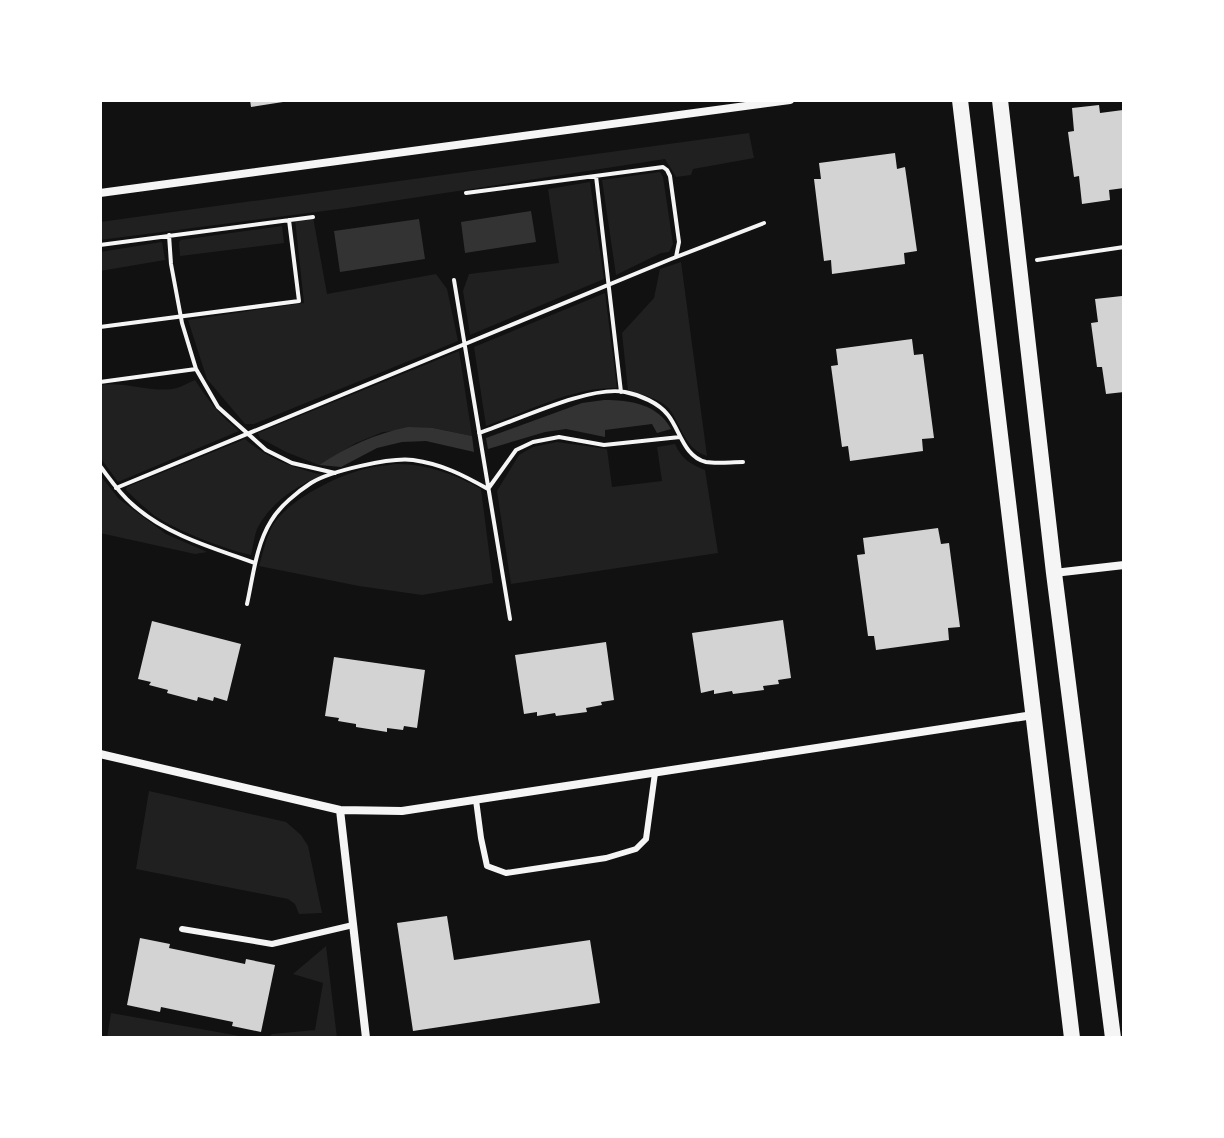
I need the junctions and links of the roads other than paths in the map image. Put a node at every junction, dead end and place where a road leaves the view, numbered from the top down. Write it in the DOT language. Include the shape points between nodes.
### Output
graph roads {
  1 [pos="790,100"];
  2 [pos="960,100"];
  3 [pos="1000,100"];
  4 [pos="100,193"];
  5 [pos="1124,565"];
  6 [pos="1054,573"];
  7 [pos="1033,715"];
  8 [pos="100,754"];
  9 [pos="655,773"];
  10 [pos="476,800"];
  11 [pos="340,810"];
  12 [pos="353,925"];
  13 [pos="182,929"];
  14 [pos="366,1038"];
  15 [pos="1072,1038"];
  16 [pos="1113,1038"];
  1 -- 4 [label="street"];
  2 -- 7 [label="main road"];
  3 -- 6 [label="main road"];
  5 -- 6 [label="street"];
  6 -- 16 [label="main road"];
  7 -- 9 [label="street"];
  7 -- 15 [label="main road"];
  8 -- 11 [label="street"];
  9 -- 10 [label="street"];
  9 -- 10 [label="lane" via="646,839 636,849 506,873 487,866"];
  10 -- 11 [label="street" via="402,811"];
  11 -- 12 [label="street"];
  12 -- 13 [label="lane" via="272,944"];
  12 -- 14 [label="street"];
}
